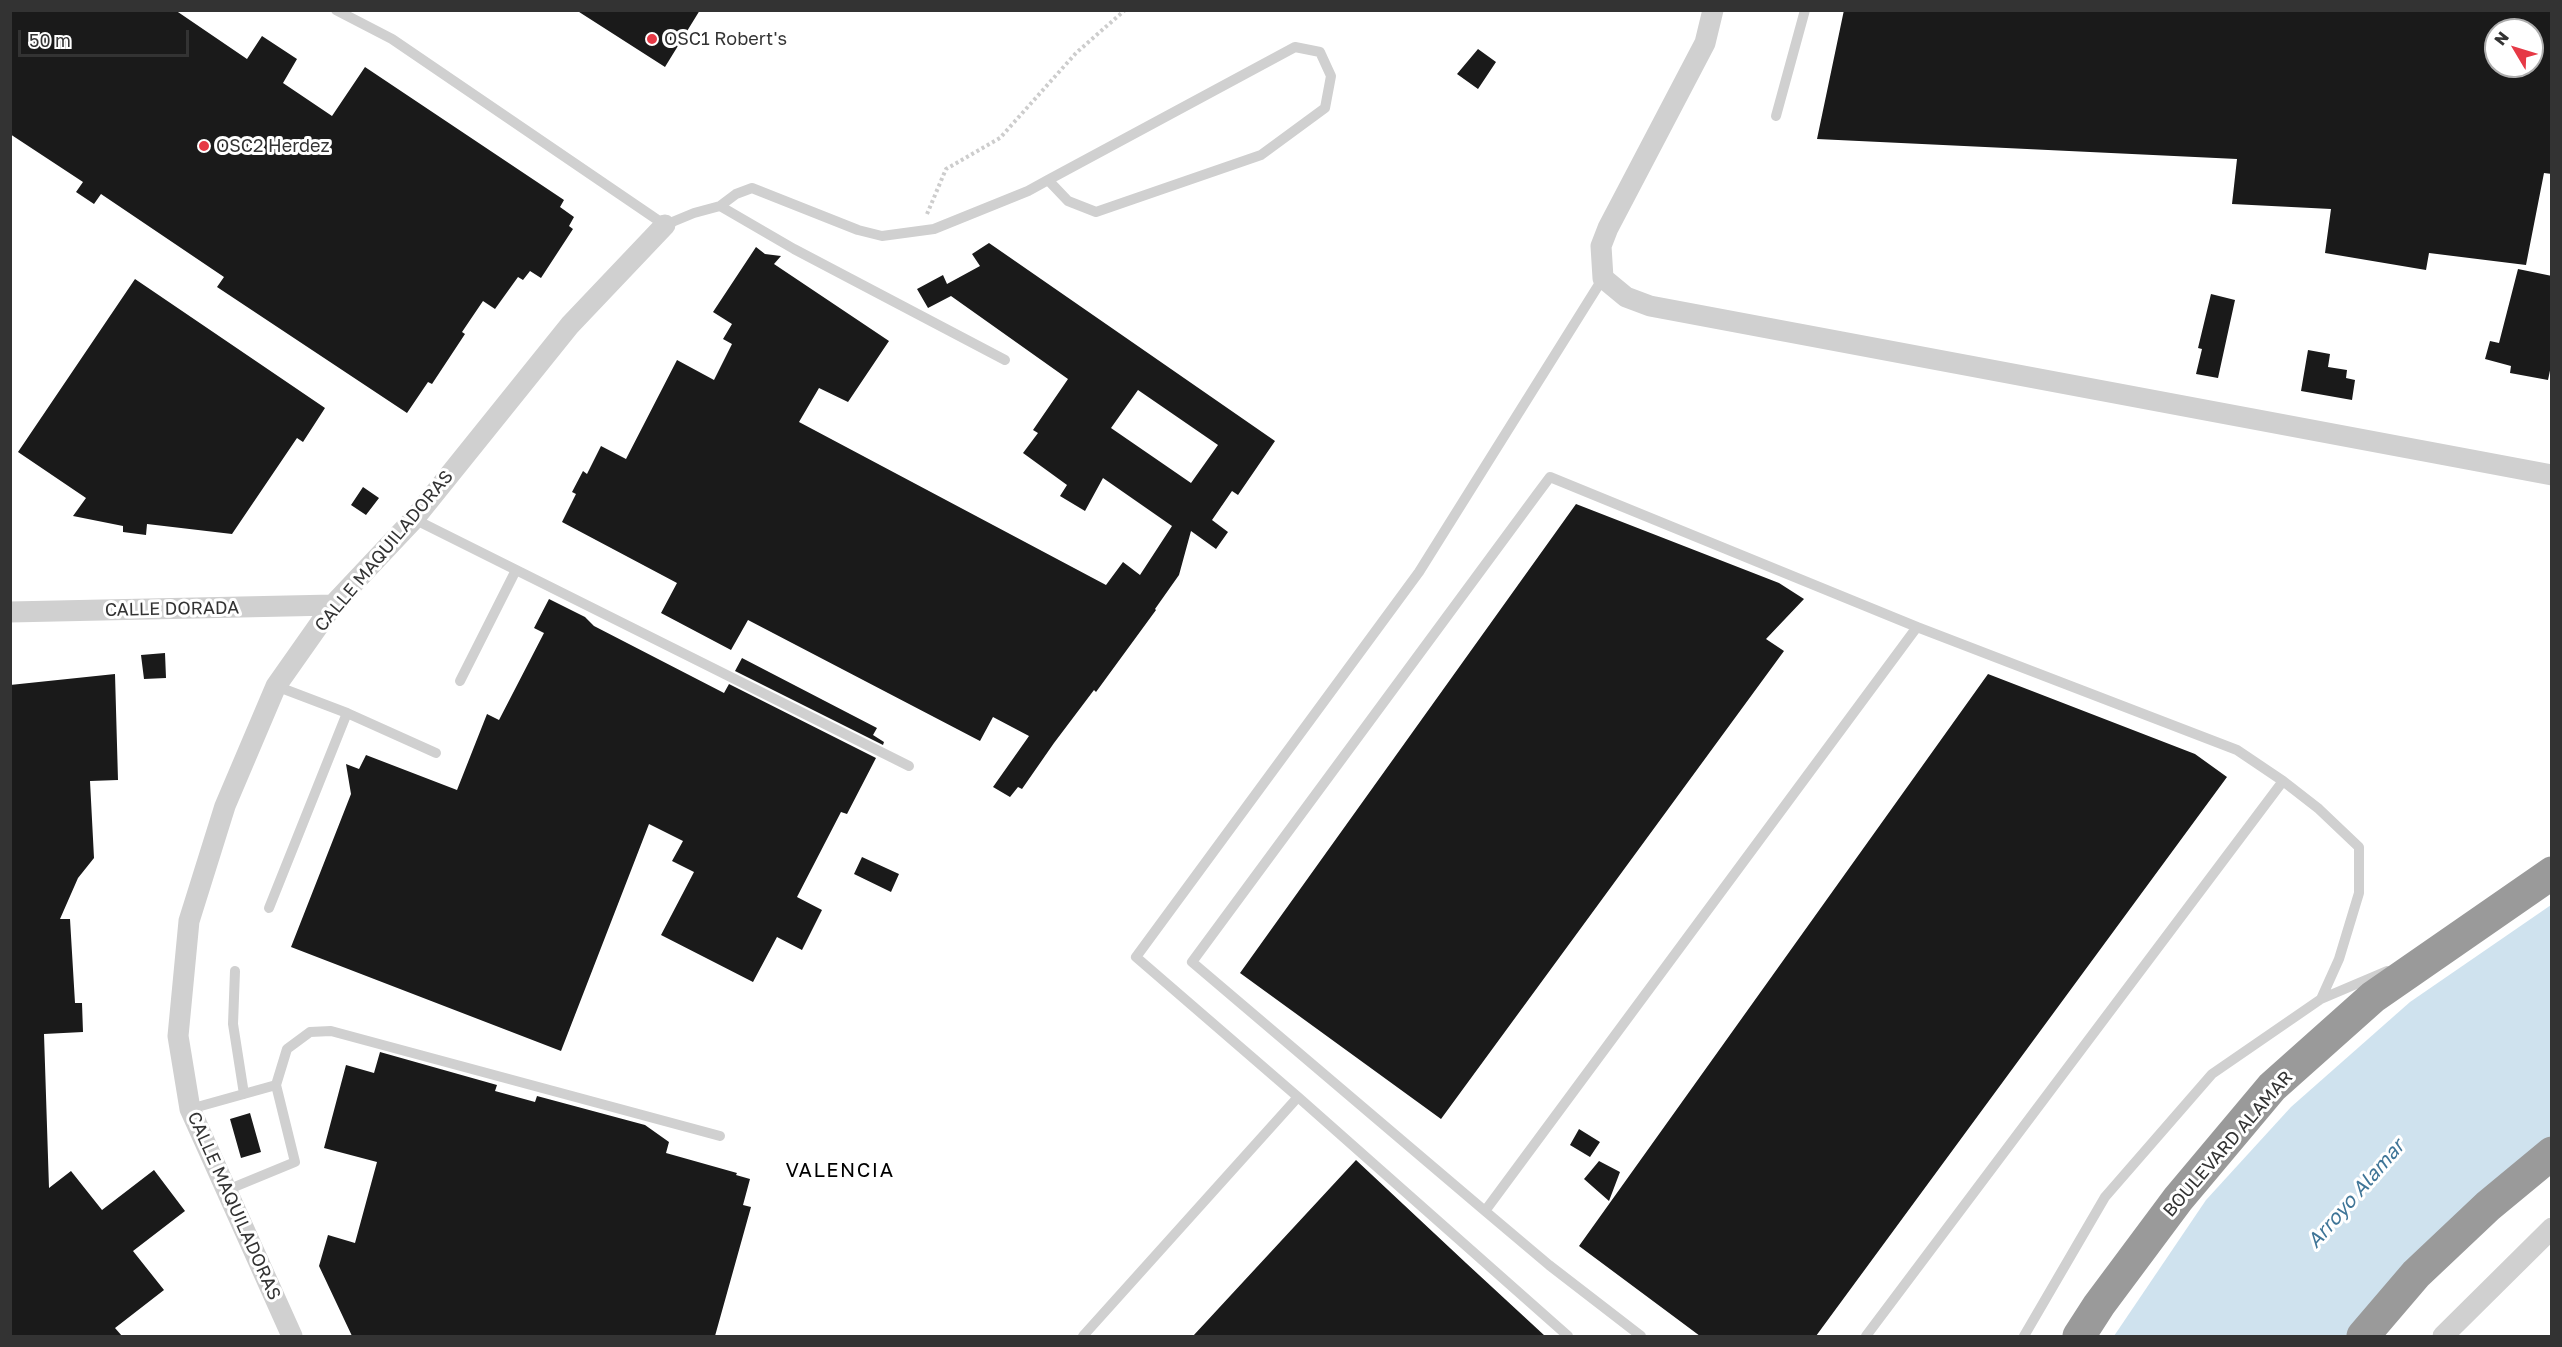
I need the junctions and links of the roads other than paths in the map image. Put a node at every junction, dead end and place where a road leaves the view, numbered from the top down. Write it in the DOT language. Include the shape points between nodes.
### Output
graph roads {
  1 [pos="336,10"];
  2 [pos="1713,10"];
  3 [pos="1805,10"];
  4 [pos="1776,116"];
  5 [pos="1048,180"];
  6 [pos="720,206"];
  7 [pos="665,225"];
  8 [pos="1603,278"];
  9 [pos="1005,360"];
  10 [pos="2552,475"];
  11 [pos="414,519"];
  12 [pos="516,570"];
  13 [pos="333,605"];
  14 [pos="10,612"];
  15 [pos="1917,627"];
  16 [pos="460,681"];
  17 [pos="276,686"];
  18 [pos="347,713"];
  19 [pos="436,753"];
  20 [pos="909,766"];
  21 [pos="2283,781"];
  22 [pos="2552,873"];
  23 [pos="269,908"];
  24 [pos="2448,945"];
  25 [pos="235,971"];
  26 [pos="2321,999"];
  27 [pos="276,1085"];
  28 [pos="244,1094"];
  29 [pos="1298,1097"];
  30 [pos="190,1108"];
  31 [pos="720,1136"];
  32 [pos="2552,1153"];
  33 [pos="227,1190"];
  34 [pos="1485,1211"];
  35 [pos="2552,1228"];
  36 [pos="292,1336"];
  37 [pos="1083,1336"];
  38 [pos="1568,1336"];
  39 [pos="1641,1336"];
  40 [pos="1866,1336"];
  41 [pos="2024,1336"];
  42 [pos="2079,1336"];
  43 [pos="2363,1336"];
  44 [pos="2443,1336"];
  1 -- 7 [label="lane" via="392,39"];
  2 -- 8 [label="street" via="1705,43 1608,228 1601,246"];
  3 -- 4 [label="lane"];
  5 -- 5 [label="lane" via="1068,201 1096,212 1261,154 1325,108 1331,76 1320,52 1295,47"];
  5 -- 6 [label="lane" via="934,229 882,236 752,188"];
  6 -- 7 [label="lane"];
  6 -- 9 [label="lane"];
  7 -- 11 [label="street, CALLE MAQUILADORAS" via="570,325"];
  8 -- 10 [label="street" via="1626,297 1650,306"];
  8 -- 29 [label="lane" via="1419,572 1136,957"];
  11 -- 12 [label="lane"];
  11 -- 13 [label="street, CALLE MAQUILADORAS"];
  12 -- 16 [label="lane"];
  12 -- 20 [label="lane"];
  13 -- 14 [label="street, CALLE DORADA"];
  13 -- 17 [label="street, CALLE MAQUILADORAS"];
  15 -- 21 [label="lane" via="2238,750"];
  15 -- 34 [label="lane"];
  15 -- 34 [label="lane" via="1550,477 1192,962"];
  17 -- 18 [label="lane"];
  17 -- 30 [label="street, CALLE MAQUILADORAS" via="225,806 189,921 178,1036"];
  18 -- 19 [label="lane"];
  18 -- 23 [label="lane"];
  21 -- 26 [label="lane" via="2360,847 2359,893 2339,959"];
  21 -- 40 [label="lane"];
  22 -- 24 [label="highway, BOULEVARD ALAMAR"];
  24 -- 26 [label="lane"];
  24 -- 42 [label="highway, BOULEVARD ALAMAR" via="2373,997 2272,1087 2178,1199"];
  25 -- 28 [label="lane" via="233,1024"];
  26 -- 41 [label="lane" via="2212,1074 2105,1197"];
  27 -- 28 [label="lane"];
  27 -- 31 [label="lane" via="287,1049 310,1032 331,1031"];
  27 -- 33 [label="lane" via="295,1162"];
  28 -- 30 [label="lane"];
  29 -- 37 [label="lane"];
  29 -- 38 [label="lane"];
  30 -- 33 [label="street, CALLE MAQUILADORAS"];
  32 -- 43 [label="highway" via="2416,1274"];
  33 -- 36 [label="street, CALLE MAQUILADORAS"];
  34 -- 39 [label="lane"];
  35 -- 44 [label="street"];
}
